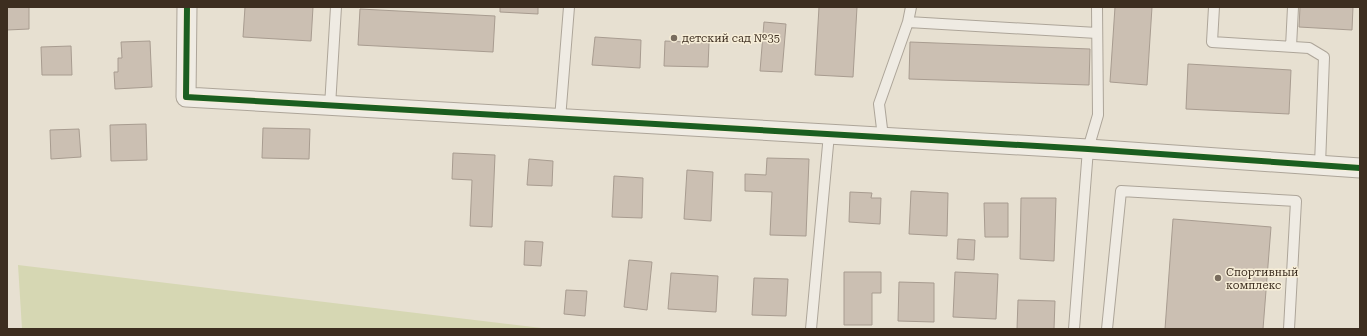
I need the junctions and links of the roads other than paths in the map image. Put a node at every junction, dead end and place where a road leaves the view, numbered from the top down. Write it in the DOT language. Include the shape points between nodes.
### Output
graph roads {
  1 [pos="187,7"];
  2 [pos="336,7"];
  3 [pos="569,7"];
  4 [pos="911,7"];
  5 [pos="1097,7"];
  6 [pos="1214,7"];
  7 [pos="1293,7"];
  8 [pos="908,22"];
  9 [pos="1097,33"];
  10 [pos="1291,47"];
  11 [pos="330,106"];
  12 [pos="560,119"];
  13 [pos="829,134"];
  14 [pos="883,137"];
  15 [pos="1088,149"];
  16 [pos="1320,165"];
  17 [pos="1360,168"];
  18 [pos="811,329"];
  19 [pos="1074,329"];
  20 [pos="1107,329"];
  21 [pos="1289,329"];
  1 -- 11 [label="street" via="186,97"];
  2 -- 11 [label="lane"];
  3 -- 12 [label="lane"];
  4 -- 8 [label="lane"];
  5 -- 9 [label="lane"];
  6 -- 10 [label="lane" via="1212,42"];
  7 -- 10 [label="lane"];
  8 -- 9 [label="lane"];
  8 -- 14 [label="lane" via="879,104"];
  9 -- 15 [label="lane" via="1098,114"];
  10 -- 16 [label="lane" via="1309,48 1324,57"];
  11 -- 12 [label="street"];
  12 -- 13 [label="street"];
  13 -- 14 [label="street"];
  13 -- 18 [label="lane"];
  14 -- 15 [label="street"];
  15 -- 16 [label="street"];
  15 -- 19 [label="lane"];
  16 -- 17 [label="street"];
  20 -- 21 [label="lane" via="1121,190 1296,201"];
}
